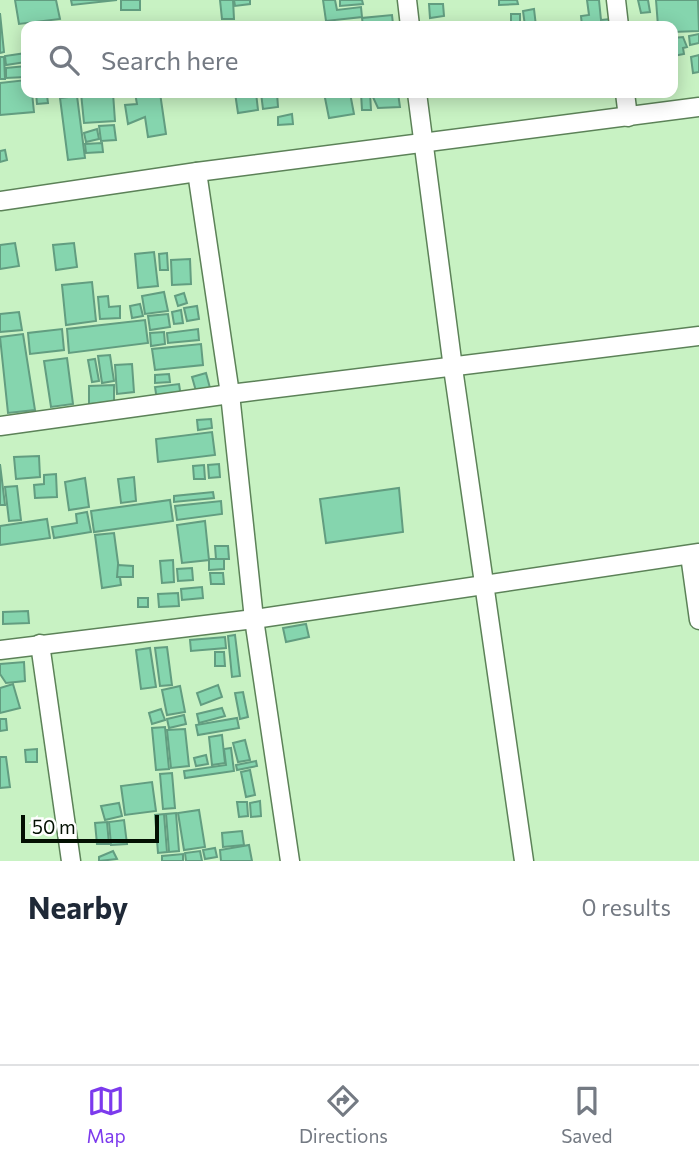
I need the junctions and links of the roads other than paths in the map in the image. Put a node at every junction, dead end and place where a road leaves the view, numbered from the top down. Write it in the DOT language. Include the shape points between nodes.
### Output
graph roads {
  1 [pos="407,0"];
  2 [pos="616,0"];
  3 [pos="409,21"];
  4 [pos="618,21"];
  5 [pos="418,98"];
  6 [pos="626,98"];
  7 [pos="699,107"];
  8 [pos="628,117"];
  9 [pos="423,143"];
  10 [pos="197,172"];
  11 [pos="0,201"];
  12 [pos="699,336"];
  13 [pos="453,368"];
  14 [pos="230,394"];
  15 [pos="0,426"];
  16 [pos="694,554"];
  17 [pos="485,584"];
  18 [pos="254,619"];
  19 [pos="699,620"];
  20 [pos="40,644"];
  21 [pos="0,650"];
  22 [pos="71,861"];
  23 [pos="290,861"];
  24 [pos="524,861"];
  1 -- 3 [label="street"];
  2 -- 4 [label="street"];
  5 -- 9 [label="street"];
  6 -- 8 [label="street"];
  7 -- 8 [label="street"];
  8 -- 9 [label="street"];
  9 -- 10 [label="street"];
  9 -- 13 [label="street"];
  10 -- 11 [label="street"];
  10 -- 14 [label="street"];
  12 -- 13 [label="street"];
  13 -- 14 [label="street"];
  13 -- 17 [label="street"];
  14 -- 15 [label="street"];
  14 -- 18 [label="street"];
  16 -- 17 [label="street"];
  16 -- 19 [label="street"];
  17 -- 18 [label="street"];
  17 -- 24 [label="street"];
  18 -- 20 [label="street"];
  18 -- 23 [label="street"];
  20 -- 21 [label="street"];
  20 -- 22 [label="street"];
}
